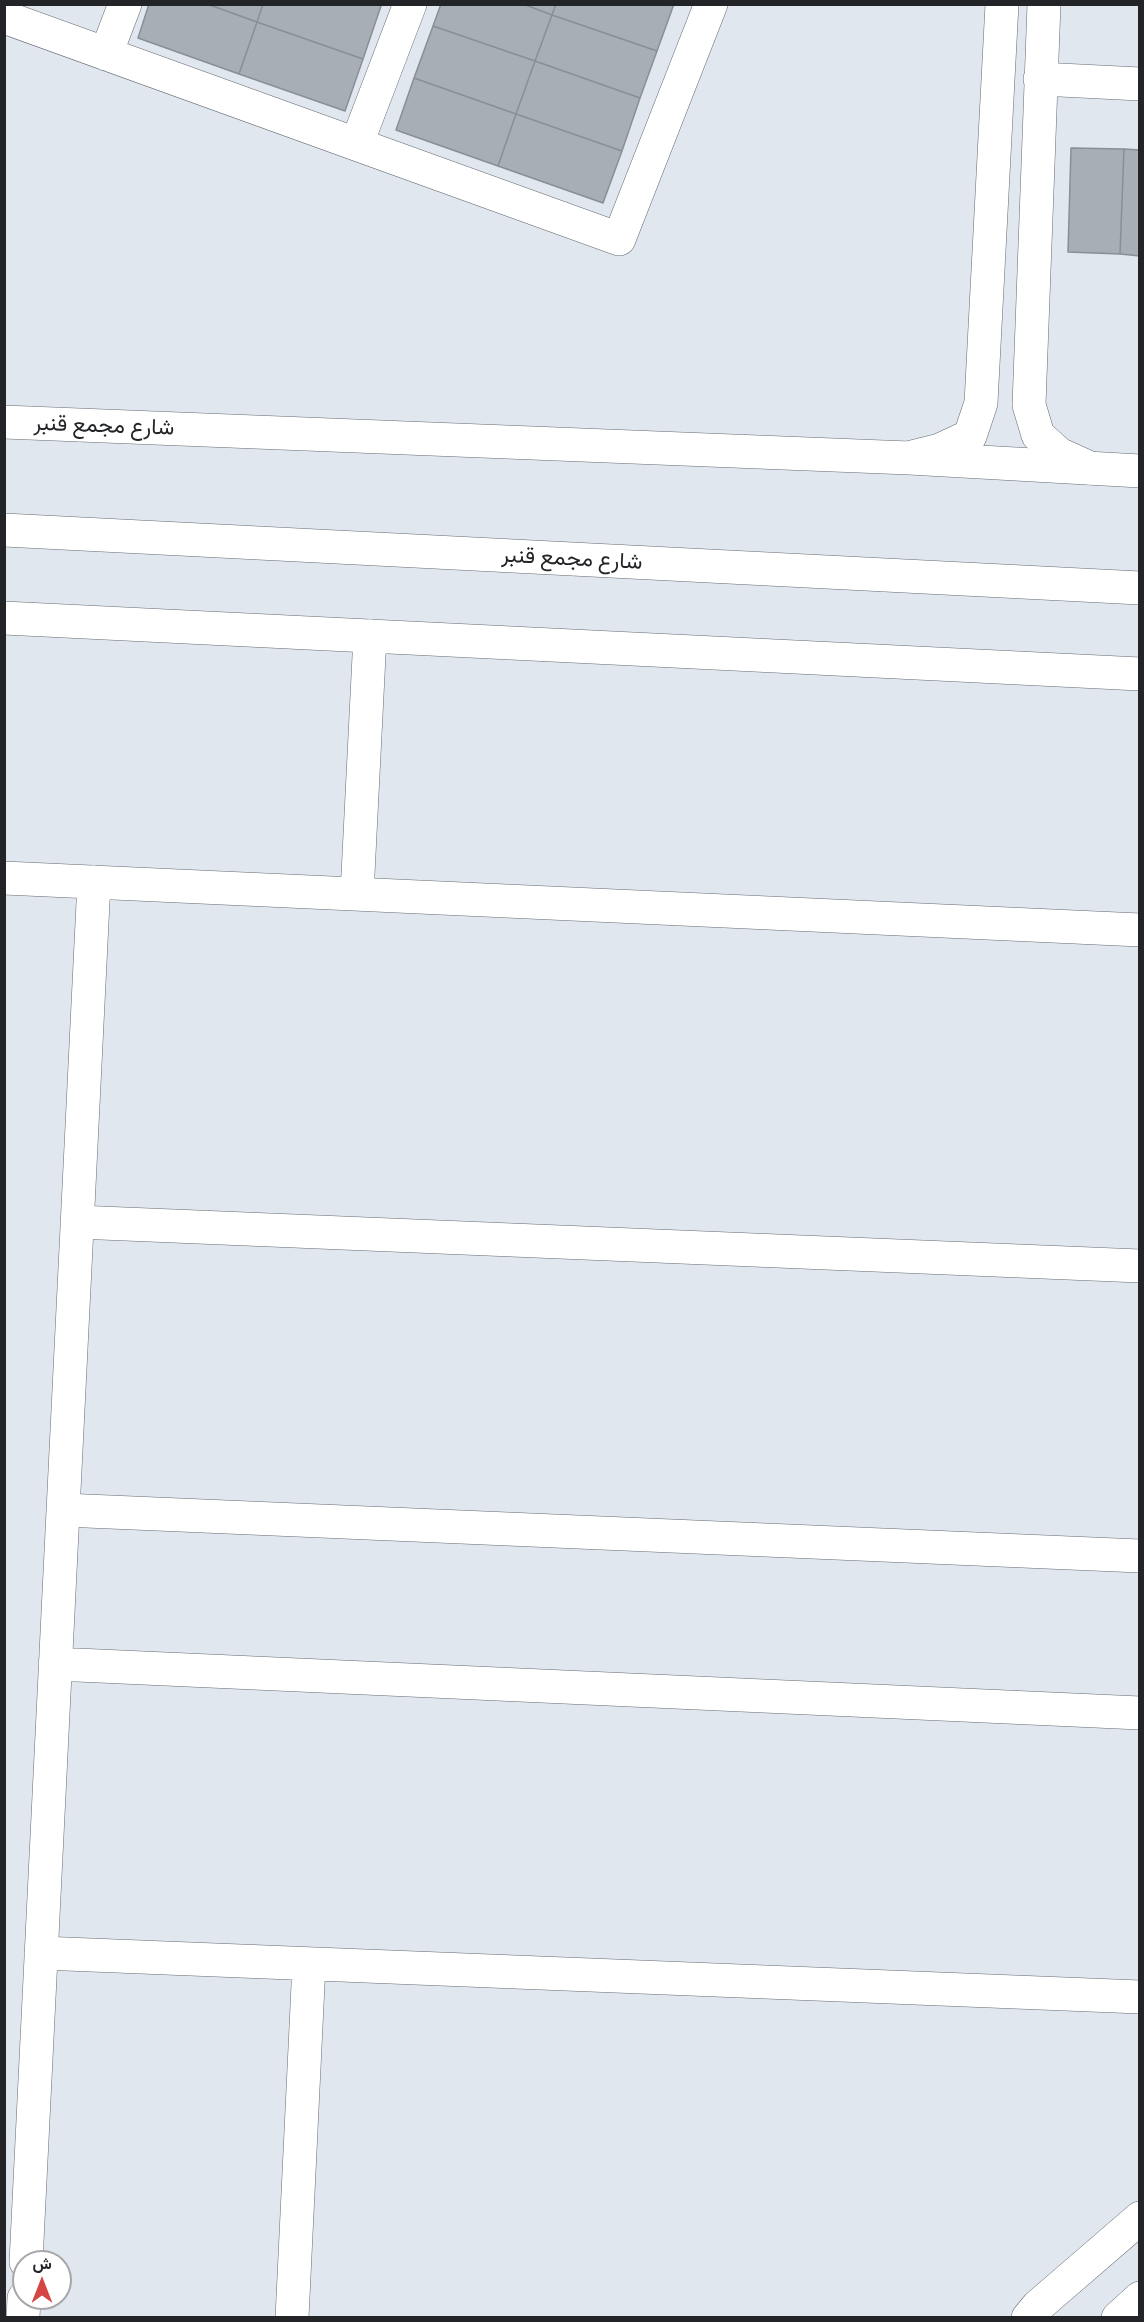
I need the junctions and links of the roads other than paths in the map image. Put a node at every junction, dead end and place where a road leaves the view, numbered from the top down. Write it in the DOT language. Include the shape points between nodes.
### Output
graph roads {
  1 [pos="125,4"];
  2 [pos="410,4"];
  3 [pos="711,4"];
  4 [pos="1002,4"];
  5 [pos="1044,4"];
  6 [pos="4,17"];
  7 [pos="106,54"];
  8 [pos="1040,79"];
  9 [pos="1140,84"];
  10 [pos="357,143"];
  11 [pos="4,422"];
  12 [pos="909,458"];
  13 [pos="1090,468"];
  14 [pos="1140,471"];
  15 [pos="4,530"];
  16 [pos="1140,588"];
  17 [pos="4,618"];
  18 [pos="370,636"];
  19 [pos="1140,674"];
  20 [pos="4,878"];
  21 [pos="94,882"];
  22 [pos="357,894"];
  23 [pos="1140,930"];
  24 [pos="77,1222"];
  25 [pos="1140,1266"];
  26 [pos="63,1510"];
  27 [pos="1140,1556"];
  28 [pos="55,1664"];
  29 [pos="1140,1713"];
  30 [pos="41,1953"];
  31 [pos="309,1964"];
  32 [pos="1140,1998"];
  33 [pos="1140,2218"];
  34 [pos="27,2250"];
  35 [pos="1140,2298"];
  36 [pos="292,2318"];
  37 [pos="1028,2318"];
  38 [pos="1118,2318"];
  1 -- 7 [label="street"];
  2 -- 10 [label="street"];
  3 -- 10 [label="street" via="619,239"];
  4 -- 12 [label="street" via="981,403 970,436"];
  5 -- 8 [label="street"];
  6 -- 7 [label="street"];
  7 -- 10 [label="street"];
  8 -- 9 [label="street"];
  8 -- 13 [label="street" via="1029,405 1038,435 1059,454"];
  11 -- 12 [label="street, شارع مجمع قنبر"];
  12 -- 13 [label="street, شارع مجمع قنبر"];
  13 -- 14 [label="street, شارع مجمع قنبر"];
  15 -- 16 [label="street, شارع مجمع قنبر"];
  17 -- 18 [label="street"];
  18 -- 19 [label="street"];
  18 -- 22 [label="street"];
  20 -- 21 [label="street"];
  21 -- 22 [label="street"];
  21 -- 24 [label="street"];
  22 -- 23 [label="street"];
  24 -- 25 [label="street"];
  24 -- 26 [label="street"];
  26 -- 27 [label="street"];
  26 -- 28 [label="street"];
  28 -- 29 [label="street"];
  28 -- 30 [label="street"];
  30 -- 31 [label="street"];
  30 -- 34 [label="street"];
  31 -- 32 [label="street"];
  31 -- 36 [label="street"];
  33 -- 37 [label="street"];
  35 -- 38 [label="street"];
}
